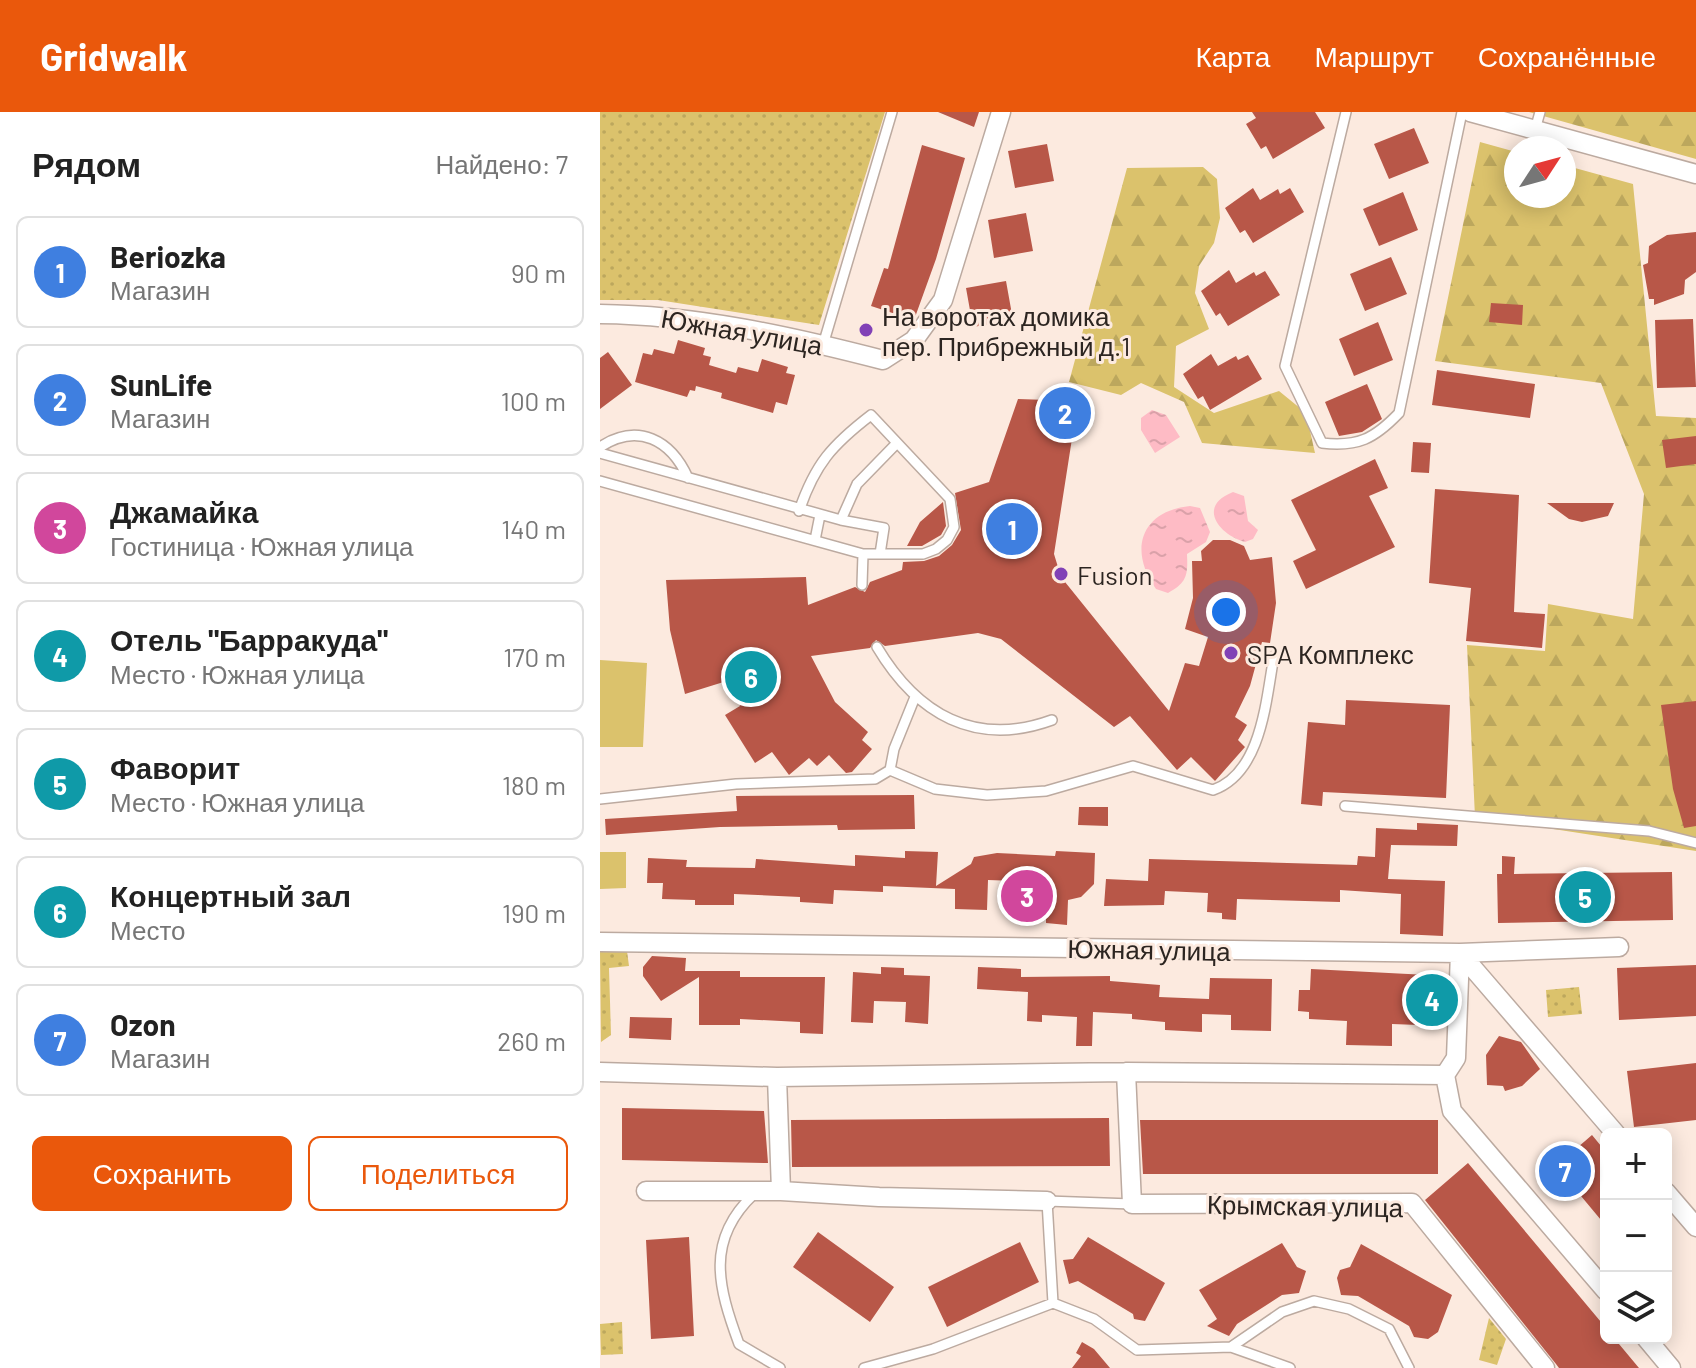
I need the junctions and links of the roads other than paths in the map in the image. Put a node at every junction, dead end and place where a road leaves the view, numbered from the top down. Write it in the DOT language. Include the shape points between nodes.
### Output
graph roads {
  1 [pos="892,112"];
  2 [pos="1001,112"];
  3 [pos="1346,112"];
  4 [pos="1462,112"];
  5 [pos="1470,112"];
  6 [pos="1538,121"];
  7 [pos="1564,136"];
  8 [pos="1576,139"];
  9 [pos="1576,142"];
  10 [pos="1696,164"];
  11 [pos="1696,174"];
  12 [pos="600,314"];
  13 [pos="823,345"];
  14 [pos="897,443"];
  15 [pos="600,447"];
  16 [pos="600,453"];
  17 [pos="688,478"];
  18 [pos="600,481"];
  19 [pos="799,511"];
  20 [pos="820,515"];
  21 [pos="841,520"];
  22 [pos="815,540"];
  23 [pos="863,554"];
  24 [pos="880,554"];
  25 [pos="862,585"];
  26 [pos="877,647"];
  27 [pos="1274,656"];
  28 [pos="915,697"];
  29 [pos="1052,720"];
  30 [pos="890,770"];
  31 [pos="600,799"];
  32 [pos="1345,806"];
  33 [pos="1696,843"];
  34 [pos="600,942"];
  35 [pos="1619,947"];
  36 [pos="1460,953"];
  37 [pos="600,1072"];
  38 [pos="1126,1072"];
  39 [pos="1445,1075"];
  40 [pos="777,1077"];
  41 [pos="1611,1128"];
  42 [pos="646,1191"];
  43 [pos="757,1191"];
  44 [pos="781,1191"];
  45 [pos="1672,1199"];
  46 [pos="1047,1201"];
  47 [pos="1132,1204"];
  48 [pos="1696,1227"];
  49 [pos="1600,1284"];
  50 [pos="1053,1303"];
  51 [pos="1651,1344"];
  52 [pos="1231,1347"];
  53 [pos="780,1368"];
  54 [pos="864,1368"];
  55 [pos="1290,1368"];
  56 [pos="1409,1368"];
  57 [pos="1545,1368"];
  58 [pos="1671,1368"];
  1 -- 13 [label="lane"];
  2 -- 13 [label="street, Южная улица" via="943,300 914,340 883,360"];
  3 -- 4 [label="lane" via="1285,366 1322,443 1348,446 1380,433 1399,413"];
  5 -- 6 [label="street"];
  6 -- 7 [label="street"];
  8 -- 10 [label="street" via="1586,134"];
  9 -- 11 [label="street"];
  12 -- 13 [label="street, Южная улица" via="664,314"];
  14 -- 19 [label="lane" via="871,415 824,456"];
  14 -- 21 [label="lane" via="857,484"];
  14 -- 24 [label="lane" via="946,493 955,520 947,540 930,552"];
  15 -- 17 [label="lane" via="614,437 649,436 679,459"];
  16 -- 17 [label="lane"];
  17 -- 19 [label="lane"];
  18 -- 22 [label="lane"];
  19 -- 20 [label="lane"];
  20 -- 21 [label="lane"];
  20 -- 22 [label="lane"];
  21 -- 24 [label="lane" via="884,528"];
  22 -- 23 [label="lane"];
  23 -- 24 [label="lane"];
  23 -- 25 [label="lane"];
  26 -- 28 [label="lane"];
  27 -- 30 [label="lane" via="1262,722 1247,761 1225,786 1213,790 1133,766 1046,791 987,795 935,789"];
  28 -- 29 [label="lane" via="948,720 973,728 1030,728"];
  28 -- 30 [label="lane"];
  30 -- 31 [label="lane" via="875,779 736,784"];
  32 -- 33 [label="lane" via="1649,831"];
  34 -- 36 [label="street, Южная улица"];
  35 -- 36 [label="street, Южная улица"];
  36 -- 39 [label="street" via="1456,1058"];
  36 -- 41 [label="street"];
  37 -- 40 [label="street"];
  38 -- 39 [label="street"];
  38 -- 40 [label="street"];
  38 -- 47 [label="street"];
  39 -- 49 [label="street" via="1452,1111"];
  40 -- 44 [label="street"];
  42 -- 43 [label="street, Крымская улица"];
  43 -- 44 [label="street, Крымская улица"];
  43 -- 53 [label="lane" via="735,1212 719,1253 720,1293 739,1344"];
  44 -- 46 [label="street, Крымская улица"];
  45 -- 48 [label="street"];
  46 -- 47 [label="lane, Крымская улица"];
  46 -- 50 [label="lane"];
  47 -- 57 [label="street, Крымская улица" via="1412,1203"];
  50 -- 52 [label="lane" via="1094,1319 1137,1350"];
  50 -- 54 [label="lane" via="933,1349"];
  51 -- 58 [label="street"];
  52 -- 55 [label="lane"];
  52 -- 56 [label="lane" via="1282,1312 1314,1301 1349,1309 1389,1329"];
}
